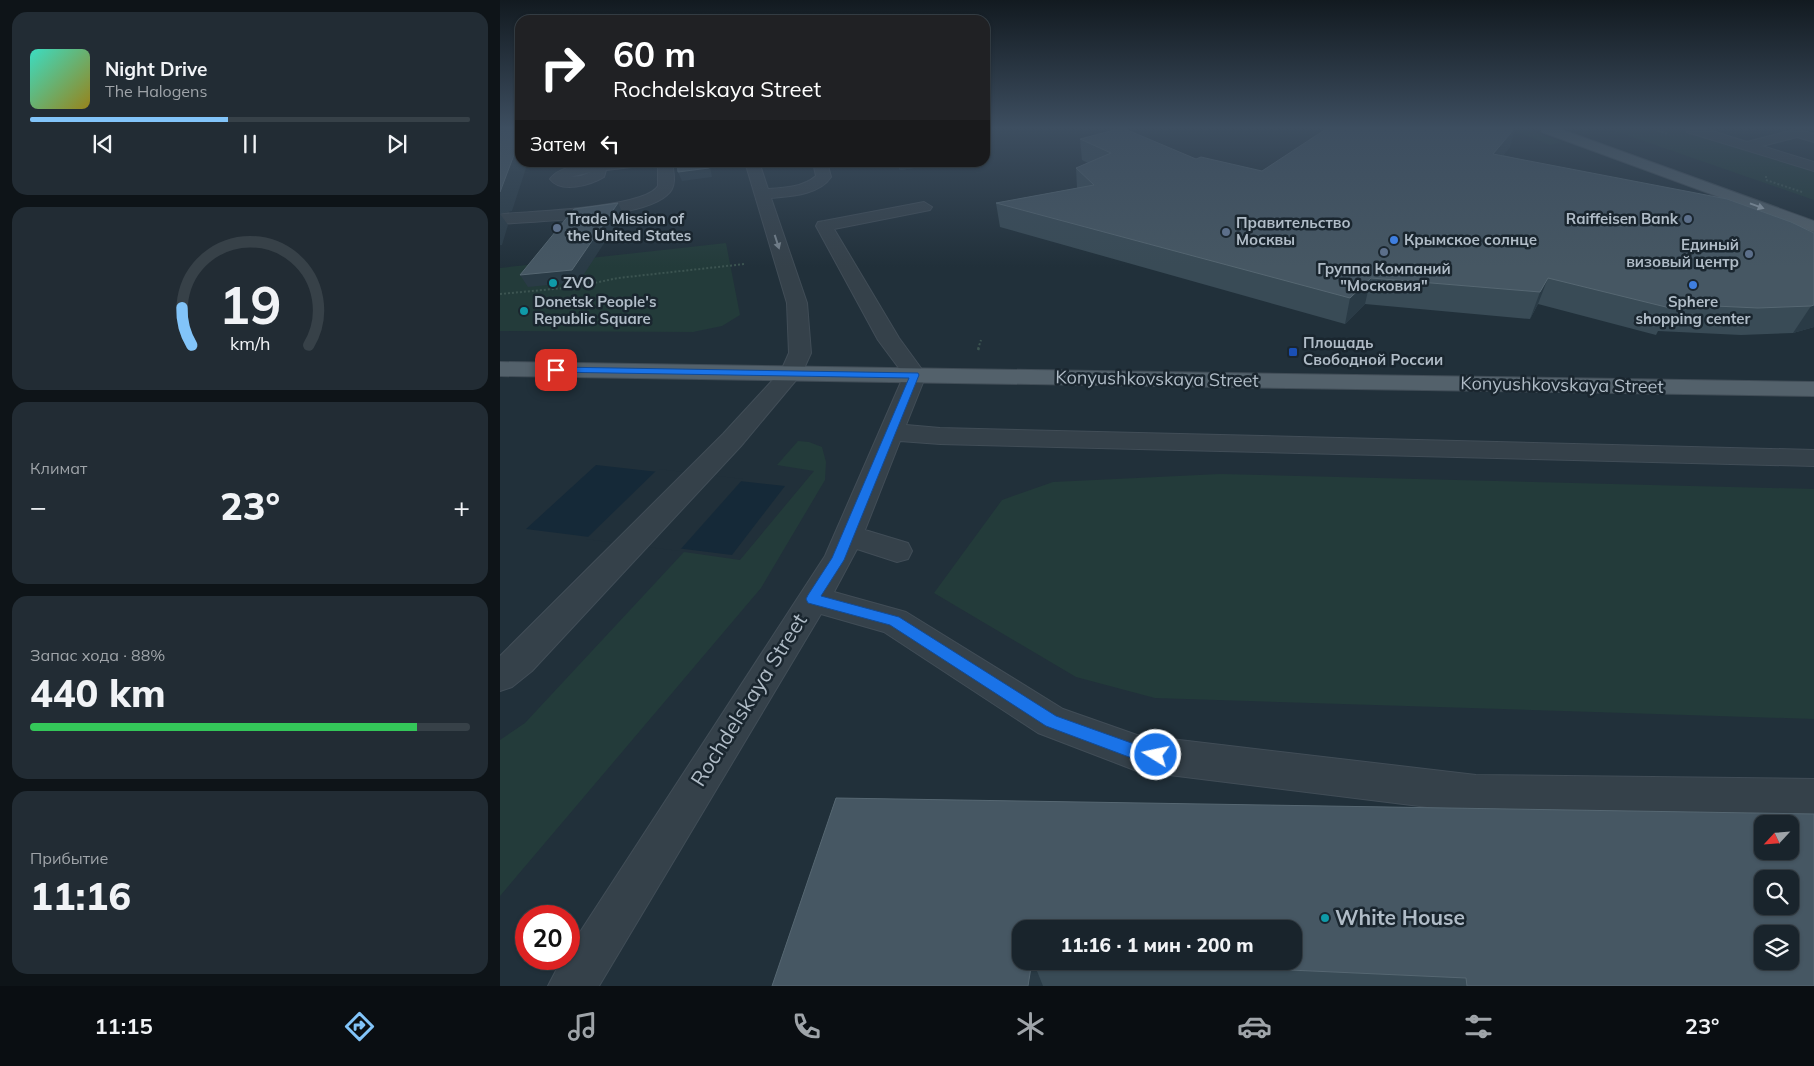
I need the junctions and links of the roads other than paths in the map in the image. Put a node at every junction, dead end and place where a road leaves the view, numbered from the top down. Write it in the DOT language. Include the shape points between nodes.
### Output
graph roads {
  1 [pos="666,175"];
  2 [pos="756,175"];
  3 [pos="824,175"];
  4 [pos="1672,175"];
  5 [pos="762,196"];
  6 [pos="924,207"];
  7 [pos="500,219"];
  8 [pos="1814,227"];
  9 [pos="500,369"];
  10 [pos="791,374"];
  11 [pos="915,375"];
  12 [pos="1814,389"];
  13 [pos="892,432"];
  14 [pos="1814,458"];
  15 [pos="843,548"];
  16 [pos="897,551"];
  17 [pos="812,599"];
  18 [pos="500,676"];
  19 [pos="1814,800"];
  20 [pos="572,986"];
  1 -- 7 [label="street" via="662,192 653,199 612,208"];
  2 -- 5 [label="street"];
  3 -- 5 [label="street" via="820,182"];
  4 -- 8 [label="main road, one-way"];
  5 -- 10 [label="street, one-way" via="797,303 800,352"];
  6 -- 11 [label="street" via="824,227 889,340"];
  9 -- 10 [label="main road, Konyushkovskaya Street"];
  10 -- 11 [label="main road, Konyushkovskaya Street"];
  10 -- 18 [label="street" via="520,661"];
  11 -- 12 [label="main road, Konyushkovskaya Street"];
  11 -- 13 [label="street, Rochdelskaya Street"];
  13 -- 14 [label="street" via="940,436"];
  13 -- 15 [label="street, Rochdelskaya Street"];
  15 -- 16 [label="street"];
  15 -- 17 [label="street, Rochdelskaya Street"];
  17 -- 19 [label="street" via="894,620 1051,721 1137,752 1476,794"];
  17 -- 20 [label="street, Rochdelskaya Street"];
}
